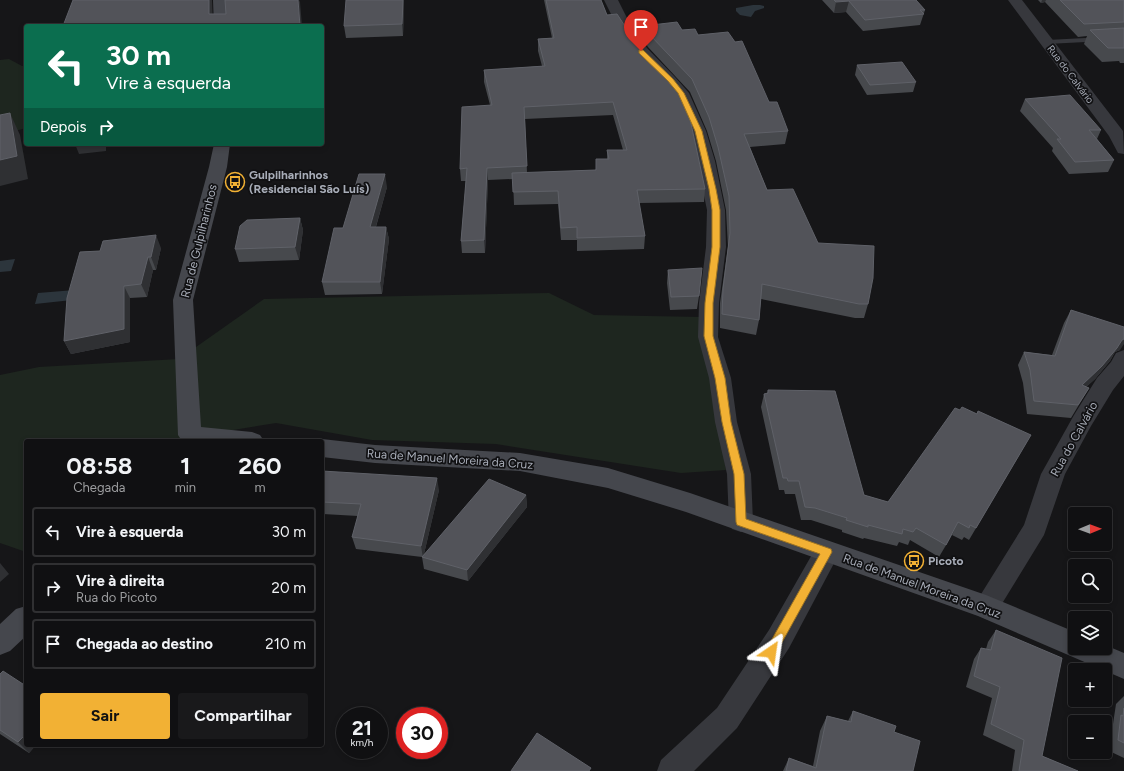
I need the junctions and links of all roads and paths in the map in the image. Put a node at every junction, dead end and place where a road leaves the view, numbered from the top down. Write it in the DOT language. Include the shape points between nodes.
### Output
graph roads {
  1 [pos="220,0"];
  2 [pos="611,0"];
  3 [pos="1016,0"];
  4 [pos="221,24"];
  5 [pos="1124,38"];
  6 [pos="1047,42"];
  7 [pos="222,146"];
  8 [pos="1124,149"];
  9 [pos="1124,358"];
  10 [pos="188,438"];
  11 [pos="209,439"];
  12 [pos="324,448"];
  13 [pos="741,522"];
  14 [pos="827,552"];
  15 [pos="986,607"];
  16 [pos="24,620"];
  17 [pos="0,642"];
  18 [pos="1068,642"];
  19 [pos="1098,655"];
  20 [pos="1124,666"];
  21 [pos="672,771"];
  1 -- 4 [label="street"];
  2 -- 13 [label="street" via="641,51 681,93 698,131 706,161 716,210 716,247 708,336 720,378 726,422 739,474"];
  3 -- 6 [label="street, Rua do Calvário"];
  5 -- 6 [label="lane"];
  6 -- 8 [label="street, Rua do Calvário" via="1117,135"];
  7 -- 10 [label="street, Rua de Gulpilharinhos" via="184,300"];
  9 -- 15 [label="street, Rua do Calvário" via="1105,384 1052,474 1035,528"];
  10 -- 11 [label="street"];
  12 -- 13 [label="street, Rua de Manuel Moreira da Cruz" via="375,454 520,462 608,478 690,503"];
  13 -- 14 [label="street, Rua de Manuel Moreira da Cruz"];
  14 -- 15 [label="street, Rua de Manuel Moreira da Cruz"];
  14 -- 21 [label="street" via="779,638 727,718"];
  15 -- 18 [label="street, Rua de Manuel Moreira da Cruz"];
  16 -- 17 [label="street"];
  19 -- 20 [label="street"];
}
